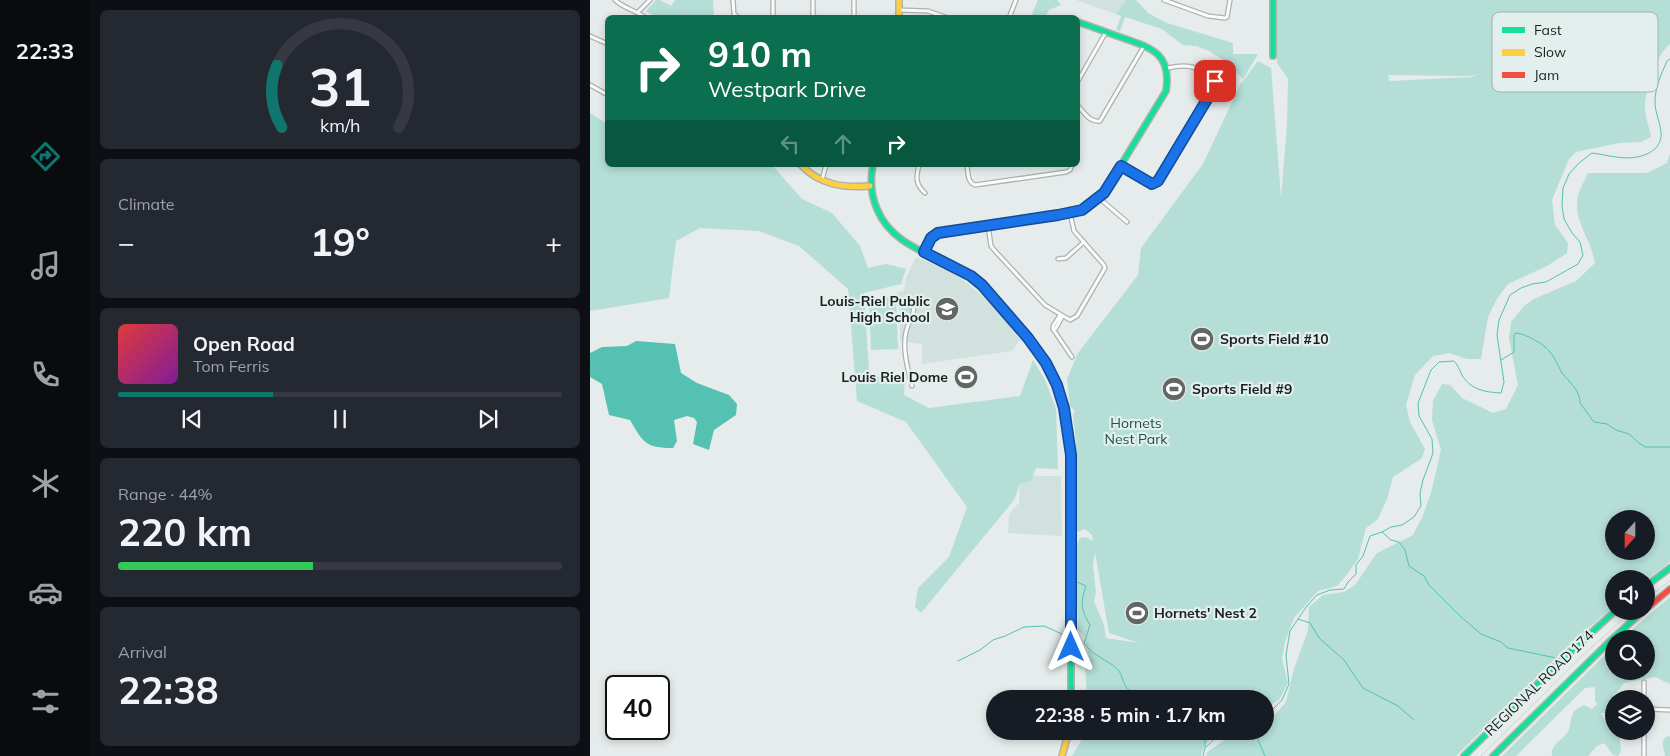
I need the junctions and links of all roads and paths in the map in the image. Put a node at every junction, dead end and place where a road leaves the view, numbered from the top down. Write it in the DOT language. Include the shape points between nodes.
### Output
graph roads {
  1 [pos="616,0"];
  2 [pos="650,0"];
  3 [pos="733,0"];
  4 [pos="773,0"];
  5 [pos="813,0"];
  6 [pos="854,0"];
  7 [pos="899,0"];
  8 [pos="1016,0"];
  9 [pos="1164,0"];
  10 [pos="1230,0"];
  11 [pos="1273,0"];
  12 [pos="899,10"];
  13 [pos="638,12"];
  14 [pos="642,15"];
  15 [pos="735,15"];
  16 [pos="773,15"];
  17 [pos="814,15"];
  18 [pos="854,15"];
  19 [pos="899,15"];
  20 [pos="939,15"];
  21 [pos="1010,15"];
  22 [pos="1080,23"];
  23 [pos="1106,32"];
  24 [pos="590,36"];
  25 [pos="605,43"];
  26 [pos="1144,46"];
  27 [pos="1274,56"];
  28 [pos="1168,68"];
  29 [pos="1080,78"];
  30 [pos="590,85"];
  31 [pos="605,93"];
  32 [pos="1080,108"];
  33 [pos="1121,166"];
  34 [pos="803,167"];
  35 [pos="825,167"];
  36 [pos="873,167"];
  37 [pos="919,167"];
  38 [pos="967,167"];
  39 [pos="1071,167"];
  40 [pos="822,180"];
  41 [pos="870,186"];
  42 [pos="925,193"];
  43 [pos="1100,198"];
  44 [pos="1070,213"];
  45 [pos="1127,222"];
  46 [pos="988,226"];
  47 [pos="1084,242"];
  48 [pos="924,252"];
  49 [pos="1058,259"];
  50 [pos="914,306"];
  51 [pos="1061,316"];
  52 [pos="1072,357"];
  53 [pos="912,386"];
  54 [pos="1670,568"];
  55 [pos="1655,579"];
  56 [pos="1670,589"];
  57 [pos="1655,602"];
  58 [pos="1605,620"];
  59 [pos="1634,620"];
  60 [pos="1644,682"];
  61 [pos="1071,690"];
  62 [pos="1644,690"];
  63 [pos="1655,709"];
  64 [pos="1670,710"];
  65 [pos="1066,740"];
  66 [pos="1644,740"];
  67 [pos="1062,756"];
  68 [pos="1464,756"];
  69 [pos="1492,756"];
  70 [pos="1644,756"];
  1 -- 13 [label="street"];
  2 -- 13 [label="street"];
  3 -- 15 [label="street"];
  4 -- 16 [label="street"];
  5 -- 17 [label="street"];
  6 -- 18 [label="street"];
  7 -- 12 [label="main road"];
  8 -- 21 [label="street"];
  9 -- 10 [label="street" via="1208,16 1225,18"];
  11 -- 27 [label="main road"];
  12 -- 19 [label="main road"];
  12 -- 20 [label="street" via="928,11"];
  13 -- 14 [label="street"];
  22 -- 23 [label="main road"];
  23 -- 26 [label="main road"];
  23 -- 29 [label="street"];
  24 -- 25 [label="street"];
  26 -- 28 [label="main road" via="1158,54"];
  26 -- 32 [label="street" via="1100,121 1089,118"];
  28 -- 33 [label="main road" via="1166,91"];
  28 -- 33 [label="street" via="1186,65 1196,68 1214,78 1215,86 1158,181 1152,184"];
  30 -- 31 [label="street"];
  33 -- 43 [label="main road"];
  34 -- 40 [label="main road"];
  35 -- 40 [label="street"];
  36 -- 41 [label="main road"];
  37 -- 42 [label="street" via="916,179"];
  38 -- 39 [label="street" via="969,180 975,185 1066,172"];
  40 -- 41 [label="main road" via="846,187"];
  41 -- 48 [label="main road" via="875,207 887,228 898,239"];
  43 -- 44 [label="main road" via="1087,208"];
  43 -- 45 [label="street"];
  44 -- 46 [label="main road"];
  44 -- 47 [label="street" via="1074,230"];
  46 -- 48 [label="main road" via="938,233 931,238"];
  46 -- 51 [label="street" via="991,246 1045,306"];
  47 -- 49 [label="street" via="1066,258"];
  47 -- 51 [label="street" via="1105,268 1075,318 1070,320"];
  48 -- 61 [label="main road" via="982,285 1028,338 1057,385 1071,455"];
  50 -- 53 [label="street" via="905,335"];
  51 -- 52 [label="street" via="1053,329"];
  54 -- 55 [label="main road"];
  56 -- 57 [label="main road, REGIONAL ROAD 174"];
  58 -- 68 [label="main road, REGIONAL ROAD 174"];
  59 -- 69 [label="main road, REGIONAL ROAD 174"];
  60 -- 62 [label="street"];
  63 -- 64 [label="street"];
  65 -- 67 [label="main road"];
  66 -- 70 [label="street"];
}
